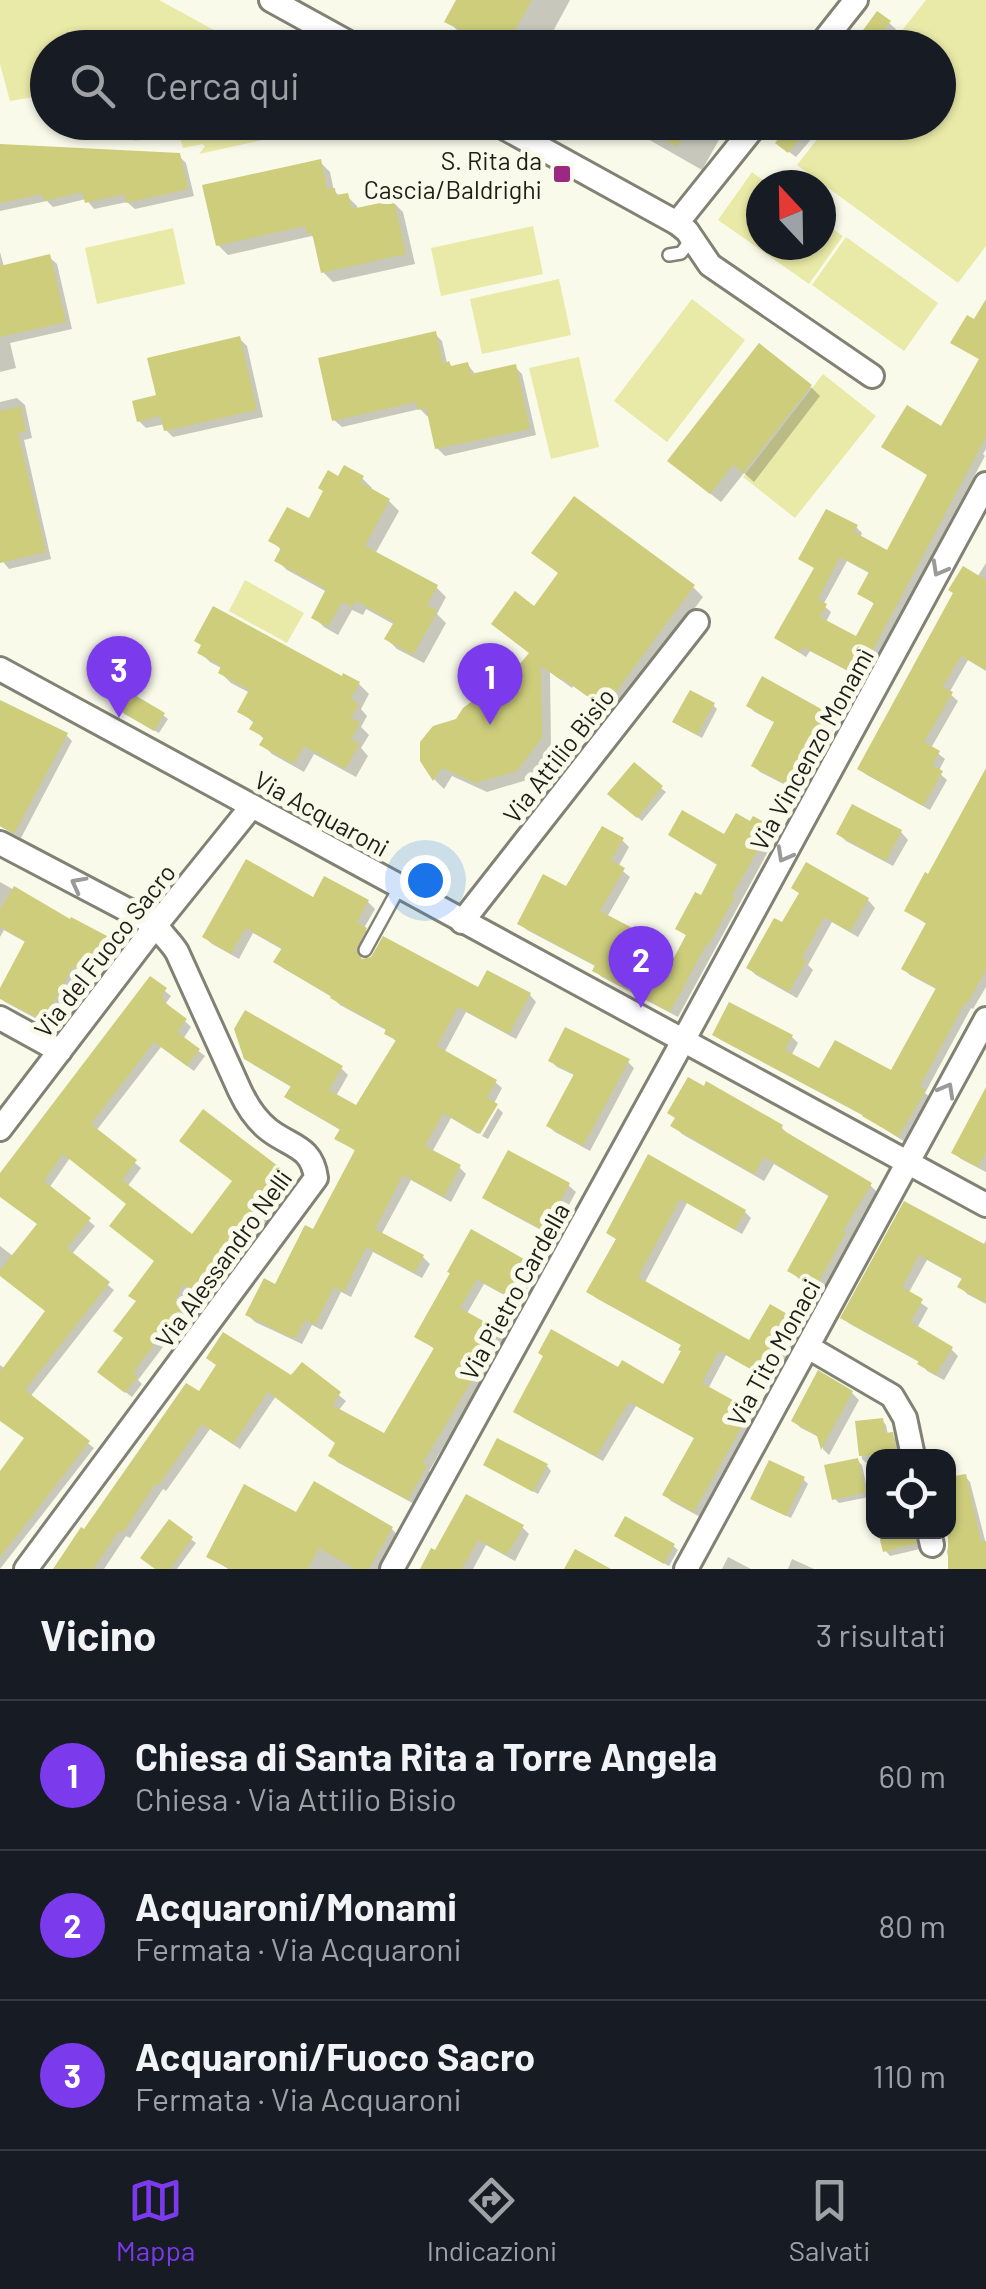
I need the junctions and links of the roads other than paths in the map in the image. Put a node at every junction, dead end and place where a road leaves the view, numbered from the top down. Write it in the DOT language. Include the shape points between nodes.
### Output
graph roads {
  1 [pos="271,0"];
  2 [pos="856,0"];
  3 [pos="325,30"];
  4 [pos="832,30"];
  5 [pos="526,140"];
  6 [pos="745,140"];
  7 [pos="682,227"];
  8 [pos="669,255"];
  9 [pos="872,376"];
  10 [pos="986,484"];
  11 [pos="697,622"];
  12 [pos="0,669"];
  13 [pos="252,806"];
  14 [pos="0,843"];
  15 [pos="399,888"];
  16 [pos="462,922"];
  17 [pos="156,925"];
  18 [pos="365,950"];
  19 [pos="0,1018"];
  20 [pos="986,1019"];
  21 [pos="684,1040"];
  22 [pos="60,1051"];
  23 [pos="0,1129"];
  24 [pos="908,1162"];
  25 [pos="986,1205"];
  26 [pos="808,1346"];
  27 [pos="911,1449"];
  28 [pos="26,1569"];
  29 [pos="392,1569"];
  30 [pos="686,1569"];
  1 -- 3 [label="street"];
  2 -- 4 [label="street"];
  5 -- 7 [label="street"];
  6 -- 7 [label="street"];
  7 -- 8 [label="lane" via="687,245"];
  7 -- 9 [label="street" via="710,265"];
  10 -- 21 [label="street, Via Vincenzo Monamì, one-way"];
  11 -- 16 [label="street, Via Attilio Bisio"];
  12 -- 13 [label="street, Via Acquaroni"];
  13 -- 15 [label="street, Via Acquaroni"];
  13 -- 17 [label="street, Via del Fuoco Sacro"];
  17 -- 14 [label="street, one-way"];
  15 -- 16 [label="street, Via Acquaroni"];
  15 -- 18 [label="lane"];
  16 -- 21 [label="street, Via Acquaroni"];
  17 -- 22 [label="street, Via del Fuoco Sacro"];
  17 -- 28 [label="street, Via Alessandro Nelli" via="177,952 252,1112 309,1155 316,1178"];
  19 -- 22 [label="street"];
  24 -- 20 [label="street, Via Tito Monaci, one-way"];
  21 -- 24 [label="street, Via Acquaroni"];
  21 -- 29 [label="street, Via Pietro Cardella"];
  22 -- 23 [label="street, Via del Fuoco Sacro"];
  24 -- 25 [label="street, Via Acquaroni"];
  24 -- 26 [label="street, Via Tito Monaci"];
  26 -- 27 [label="street" via="892,1396"];
  26 -- 30 [label="street, Via Tito Monaci"];
}
